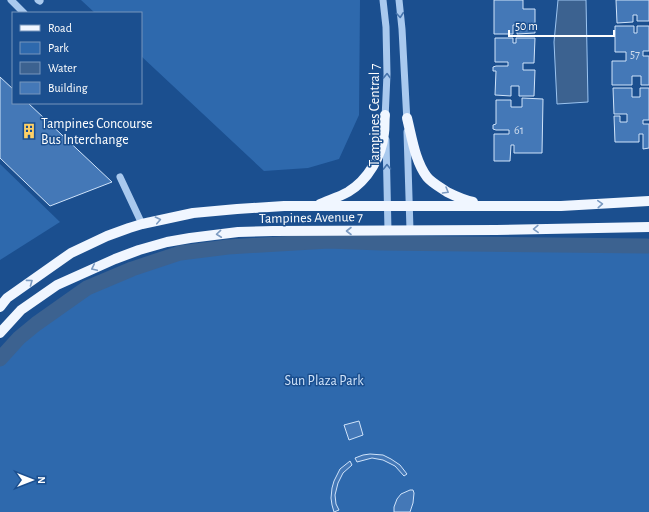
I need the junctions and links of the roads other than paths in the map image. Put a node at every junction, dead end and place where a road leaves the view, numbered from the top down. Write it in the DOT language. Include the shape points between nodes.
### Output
graph roads {
  1 [pos="11,0"];
  2 [pos="383,0"];
  3 [pos="399,0"];
  4 [pos="23,12"];
  5 [pos="385,115"];
  6 [pos="406,118"];
  7 [pos="120,177"];
  8 [pos="646,200"];
  9 [pos="312,206"];
  10 [pos="387,206"];
  11 [pos="410,206"];
  12 [pos="486,206"];
  13 [pos="142,224"];
  14 [pos="649,227"];
  15 [pos="410,230"];
  16 [pos="388,231"];
  17 [pos="0,307"];
  18 [pos="0,333"];
  1 -- 4 [label="street"];
  5 -- 2 [label="street, Tampines Central 7, one-way" via="387,74"];
  3 -- 6 [label="street, one-way"];
  5 -- 9 [label="main road" via="384,134 378,156 366,176 348,192"];
  10 -- 5 [label="street, Tampines Central 7, one-way"];
  6 -- 11 [label="street"];
  6 -- 12 [label="main road, one-way" via="416,154 427,177 440,188 466,201"];
  7 -- 13 [label="street"];
  12 -- 8 [label="main road, Tampines Avenue 7, one-way" via="561,206"];
  9 -- 10 [label="main road, Tampines Avenue 7"];
  13 -- 9 [label="main road, Tampines Avenue 7, one-way" via="193,213 256,207"];
  10 -- 11 [label="main road, Tampines Avenue 7"];
  10 -- 16 [label="street, Tampines Central 7"];
  11 -- 12 [label="main road, Tampines Avenue 7"];
  11 -- 15 [label="street"];
  17 -- 13 [label="main road, Tampines Avenue 7, one-way" via="7,298 71,253 107,236"];
  14 -- 15 [label="main road, Tampines Avenue 7, one-way"];
  15 -- 16 [label="main road, Tampines Avenue 7"];
  16 -- 18 [label="main road, Tampines Avenue 7, one-way" via="238,232 167,242 115,259 57,286 21,310"];
}
